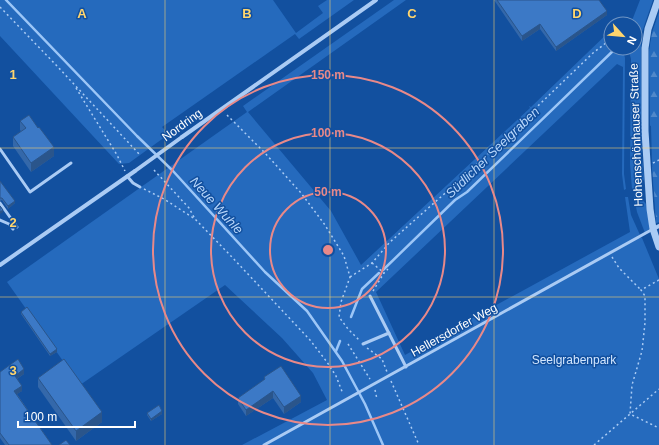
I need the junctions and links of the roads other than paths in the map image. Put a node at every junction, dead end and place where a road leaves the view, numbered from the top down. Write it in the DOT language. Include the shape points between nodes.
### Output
graph roads {
  1 [pos="376,0"];
  2 [pos="658,0"];
  3 [pos="0,149"];
  4 [pos="71,163"];
  5 [pos="127,176"];
  6 [pos="140,187"];
  7 [pos="0,203"];
  8 [pos="0,220"];
  9 [pos="17,227"];
  10 [pos="656,228"];
  11 [pos="13,229"];
  12 [pos="659,247"];
  13 [pos="0,265"];
  14 [pos="370,296"];
  15 [pos="389,333"];
  16 [pos="363,344"];
  17 [pos="406,367"];
  18 [pos="264,445"];
  1 -- 5 [label="street, Nordring, bridge"];
  2 -- 10 [label="street, Hohenschönhauser Straße" via="644,48 647,164 650,209"];
  3 -- 4 [label="lane" via="30,192"];
  5 -- 6 [label="lane"];
  5 -- 13 [label="street, Nordring"];
  7 -- 9 [label="lane"];
  8 -- 11 [label="lane"];
  10 -- 12 [label="street, Hohenschönhauser Straße"];
  10 -- 17 [label="lane, Hellersdorfer Weg"];
  14 -- 15 [label="lane"];
  15 -- 16 [label="lane"];
  15 -- 17 [label="lane"];
  17 -- 18 [label="lane, Hellersdorfer Weg"];
}
